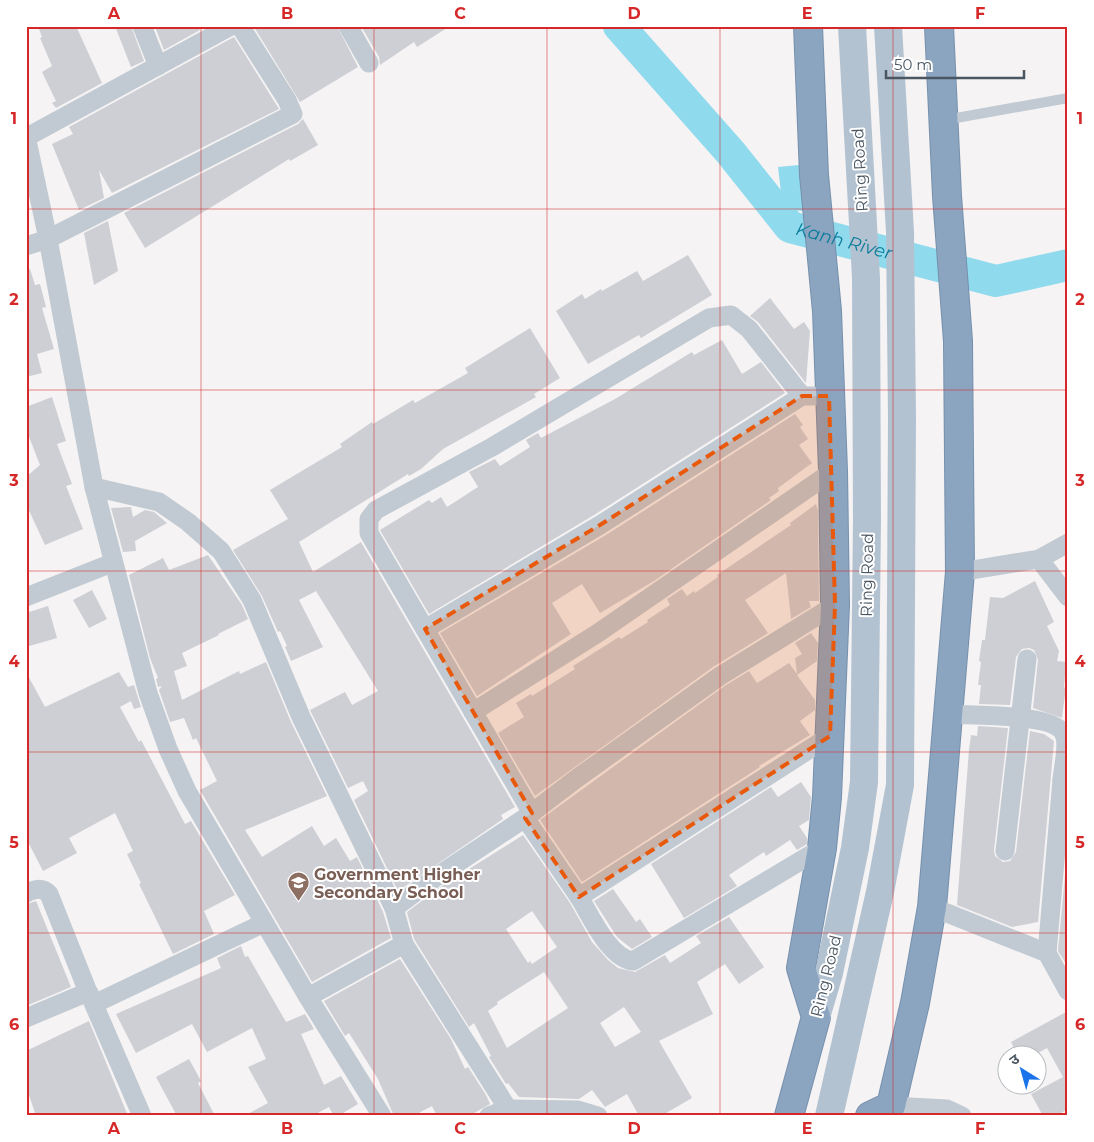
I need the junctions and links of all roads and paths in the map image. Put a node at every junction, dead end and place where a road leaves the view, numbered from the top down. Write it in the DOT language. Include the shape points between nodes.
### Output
graph roads {
  1 [pos="142,26"];
  2 [pos="231,26"];
  3 [pos="240,26"];
  4 [pos="348,26"];
  5 [pos="808,26"];
  6 [pos="852,26"];
  7 [pos="888,26"];
  8 [pos="940,26"];
  9 [pos="369,62"];
  10 [pos="158,66"];
  11 [pos="1068,98"];
  12 [pos="944,120"];
  13 [pos="26,136"];
  14 [pos="48,239"];
  15 [pos="26,246"];
  16 [pos="802,396"];
  17 [pos="829,396"];
  18 [pos="833,471"];
  19 [pos="94,488"];
  20 [pos="1068,543"];
  21 [pos="1039,559"];
  22 [pos="112,563"];
  23 [pos="960,572"];
  24 [pos="26,597"];
  25 [pos="1068,597"];
  26 [pos="834,605"];
  27 [pos="424,629"];
  28 [pos="1027,659"];
  29 [pos="473,712"];
  30 [pos="947,714"];
  31 [pos="1020,718"];
  32 [pos="830,736"];
  33 [pos="1065,785"];
  34 [pos="528,816"];
  35 [pos="822,848"];
  36 [pos="1005,851"];
  37 [pos="26,893"];
  38 [pos="579,897"];
  39 [pos="932,907"];
  40 [pos="394,908"];
  41 [pos="264,923"];
  42 [pos="404,944"];
  43 [pos="1047,953"];
  44 [pos="1068,991"];
  45 [pos="308,997"];
  46 [pos="91,998"];
  47 [pos="816,1017"];
  48 [pos="26,1018"];
  49 [pos="508,1109"];
  50 [pos="579,1113"];
  51 [pos="883,1113"];
  52 [pos="142,1116"];
  53 [pos="382,1116"];
  54 [pos="489,1116"];
  55 [pos="598,1116"];
  56 [pos="789,1116"];
  57 [pos="829,1116"];
  58 [pos="962,1116"];
  1 -- 10 [label="street"];
  2 -- 10 [label="street"];
  3 -- 14 [label="street" via="293,114"];
  4 -- 9 [label="street"];
  5 -- 17 [label="highway"];
  6 -- 47 [label="main road, Ring Road" via="866,278 864,782 856,848"];
  7 -- 57 [label="main road, Ring Road" via="900,232 900,784 880,892"];
  8 -- 12 [label="highway"];
  10 -- 13 [label="street"];
  11 -- 12 [label="lane"];
  12 -- 23 [label="highway" via="958,340"];
  13 -- 14 [label="street"];
  14 -- 15 [label="street"];
  14 -- 19 [label="street"];
  16 -- 17 [label="street"];
  16 -- 27 [label="street" via="600,525"];
  16 -- 27 [label="street" via="749,329 731,315 709,318 492,447 376,510 369,519 369,533"];
  17 -- 18 [label="highway"];
  18 -- 26 [label="highway"];
  18 -- 29 [label="street" via="598,633"];
  19 -- 22 [label="street"];
  19 -- 40 [label="street" via="159,502 222,551 252,600 300,717"];
  20 -- 21 [label="street"];
  21 -- 23 [label="street"];
  21 -- 25 [label="street"];
  22 -- 24 [label="street"];
  22 -- 41 [label="street" via="148,693 168,749 187,791"];
  23 -- 30 [label="highway"];
  26 -- 32 [label="highway"];
  26 -- 34 [label="street" via="720,676"];
  27 -- 29 [label="street"];
  28 -- 31 [label="street"];
  29 -- 34 [label="street"];
  30 -- 31 [label="street"];
  30 -- 39 [label="highway"];
  31 -- 33 [label="street" via="1047,721 1062,731 1065,736"];
  31 -- 36 [label="street"];
  32 -- 35 [label="highway"];
  32 -- 38 [label="street"];
  33 -- 43 [label="street"];
  34 -- 38 [label="street"];
  34 -- 40 [label="street"];
  35 -- 38 [label="street" via="633,960 625,960 613,952"];
  35 -- 47 [label="highway" via="801,968"];
  37 -- 46 [label="street" via="36,889 49,894"];
  39 -- 43 [label="street"];
  39 -- 51 [label="highway" via="915,1002"];
  40 -- 42 [label="street"];
  41 -- 45 [label="street"];
  41 -- 46 [label="street"];
  42 -- 45 [label="street"];
  42 -- 49 [label="street"];
  43 -- 44 [label="street"];
  45 -- 53 [label="street"];
  46 -- 48 [label="street"];
  46 -- 52 [label="street"];
  47 -- 56 [label="highway, Ring Road"];
  49 -- 50 [label="street"];
  49 -- 54 [label="street"];
  50 -- 55 [label="street"];
  51 -- 58 [label="street" via="947,1109"];
}
